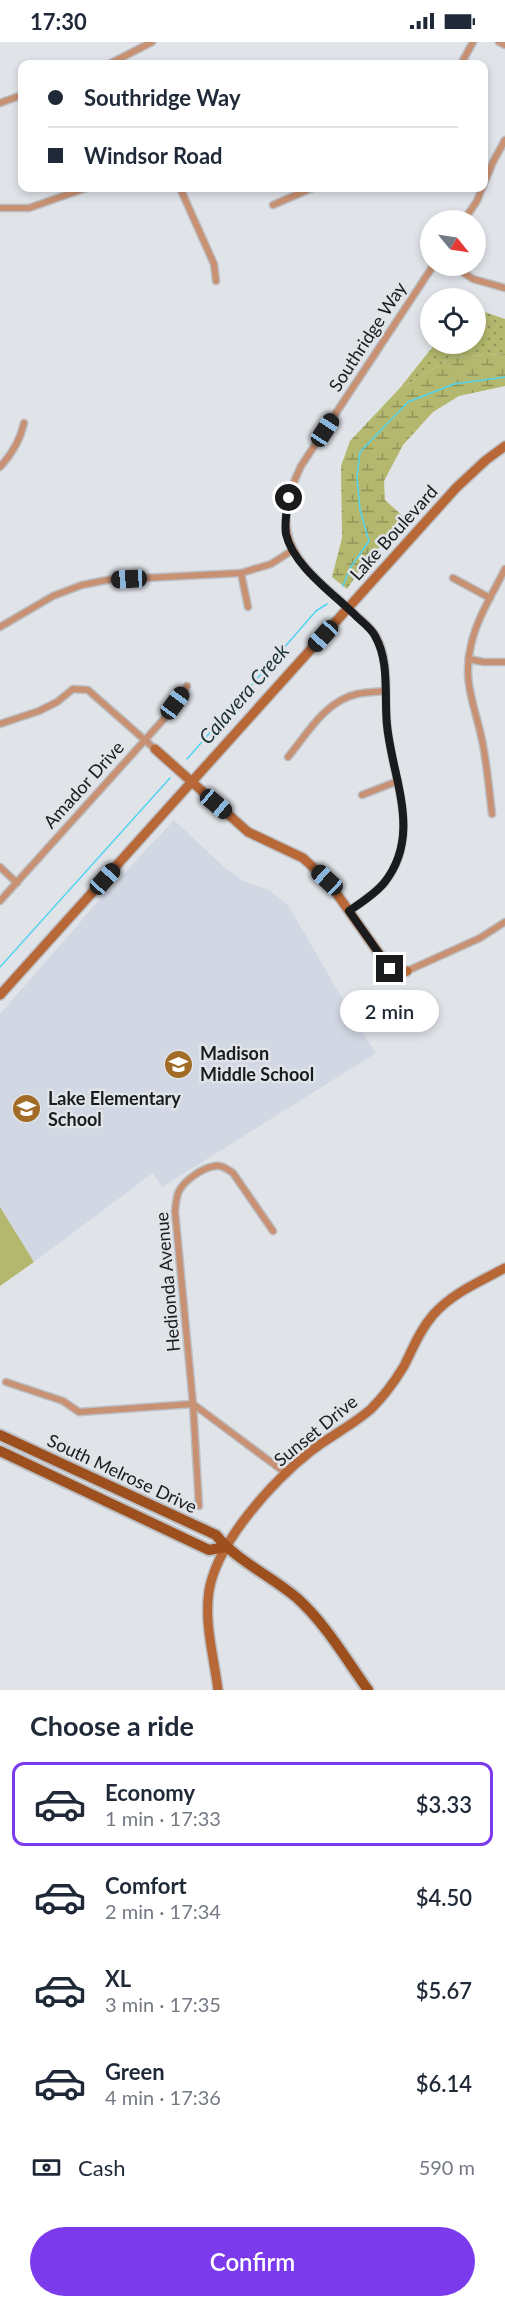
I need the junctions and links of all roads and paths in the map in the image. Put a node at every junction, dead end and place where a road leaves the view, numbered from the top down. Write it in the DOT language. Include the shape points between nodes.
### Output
graph roads {
  1 [pos="152,42"];
  2 [pos="473,42"];
  3 [pos="499,42"];
  4 [pos="505,45"];
  5 [pos="117,60"];
  6 [pos="463,60"];
  7 [pos="18,96"];
  8 [pos="0,103"];
  9 [pos="505,140"];
  10 [pos="488,174"];
  11 [pos="75,192"];
  12 [pos="182,192"];
  13 [pos="303,192"];
  14 [pos="481,192"];
  15 [pos="273,206"];
  16 [pos="0,208"];
  17 [pos="471,210"];
  18 [pos="426,276"];
  19 [pos="468,276"];
  20 [pos="216,281"];
  21 [pos="505,288"];
  22 [pos="24,423"];
  23 [pos="505,446"];
  24 [pos="0,467"];
  25 [pos="293,550"];
  26 [pos="505,568"];
  27 [pos="241,573"];
  28 [pos="453,578"];
  29 [pos="490,598"];
  30 [pos="248,607"];
  31 [pos="348,608"];
  32 [pos="0,627"];
  33 [pos="469,659"];
  34 [pos="505,662"];
  35 [pos="187,686"];
  36 [pos="386,691"];
  37 [pos="0,724"];
  38 [pos="145,740"];
  39 [pos="155,749"];
  40 [pos="288,757"];
  41 [pos="398,781"];
  42 [pos="191,783"];
  43 [pos="362,795"];
  44 [pos="492,814"];
  45 [pos="0,867"];
  46 [pos="17,883"];
  47 [pos="0,901"];
  48 [pos="349,911"];
  49 [pos="505,922"];
  50 [pos="407,971"];
  51 [pos="0,995"];
  52 [pos="273,1231"];
  53 [pos="505,1268"];
  54 [pos="6,1382"];
  55 [pos="193,1404"];
  56 [pos="0,1435"];
  57 [pos="0,1451"];
  58 [pos="36,1452"];
  59 [pos="30,1465"];
  60 [pos="287,1474"];
  61 [pos="199,1506"];
  62 [pos="226,1547"];
  63 [pos="218,1690"];
  64 [pos="368,1690"];
  1 -- 5 [label="street"];
  2 -- 6 [label="street"];
  3 -- 4 [label="street"];
  7 -- 8 [label="street"];
  9 -- 10 [label="street"];
  11 -- 16 [label="street" via="29,208"];
  12 -- 20 [label="street" via="214,264"];
  13 -- 15 [label="street"];
  14 -- 17 [label="street"];
  18 -- 25 [label="street, Southridge Way" via="301,466 286,514 286,534"];
  19 -- 21 [label="street"];
  22 -- 24 [label="street" via="12,454"];
  23 -- 31 [label="main road, Lake Boulevard" via="456,488"];
  25 -- 27 [label="street" via="271,564"];
  25 -- 31 [label="street, Southridge Way" via="312,577"];
  26 -- 29 [label="street"];
  27 -- 30 [label="street"];
  27 -- 32 [label="street" via="107,580 82,585 53,596"];
  28 -- 29 [label="street"];
  29 -- 33 [label="street" via="479,620"];
  31 -- 36 [label="street, Southridge Way" via="375,634 384,661"];
  31 -- 42 [label="main road, Lake Boulevard"];
  33 -- 34 [label="street"];
  33 -- 44 [label="street" via="470,699 482,739"];
  35 -- 38 [label="street, Amador Drive"];
  36 -- 40 [label="street" via="357,694 333,706"];
  36 -- 41 [label="street, Southridge Way" via="387,725"];
  37 -- 38 [label="street" via="39,711 73,689 88,690"];
  38 -- 39 [label="street"];
  38 -- 46 [label="street, Amador Drive"];
  39 -- 42 [label="main road"];
  41 -- 43 [label="street"];
  41 -- 48 [label="street, Southridge Way" via="405,822 395,864 385,882"];
  42 -- 48 [label="main road" via="248,832 303,858 327,880"];
  42 -- 51 [label="main road, Lake Boulevard"];
  45 -- 46 [label="street"];
  46 -- 47 [label="street, Amador Drive"];
  48 -- 50 [label="main road" via="390,969"];
  49 -- 50 [label="street" via="480,938"];
  52 -- 55 [label="street, Hedionda Avenue" via="233,1173 224,1167 214,1166 185,1182 180,1190 175,1211"];
  53 -- 60 [label="main road, Sunset Drive" via="453,1297 433,1315 390,1387 369,1410 311,1451"];
  54 -- 55 [label="street" via="63,1401 79,1412"];
  55 -- 60 [label="street"];
  55 -- 61 [label="street, Hedionda Avenue"];
  56 -- 58 [label="main road, South Melrose Drive"];
  57 -- 59 [label="main road, South Melrose Drive"];
  58 -- 59 [label="main road"];
  58 -- 62 [label="main road, South Melrose Drive" via="216,1535"];
  59 -- 62 [label="main road, South Melrose Drive" via="209,1550"];
  60 -- 62 [label="main road, Sunset Drive" via="234,1530"];
  62 -- 63 [label="main road, Sunset Drive" via="214,1570 209,1593 210,1644"];
  62 -- 64 [label="main road, South Melrose Drive" via="299,1600"];
}
